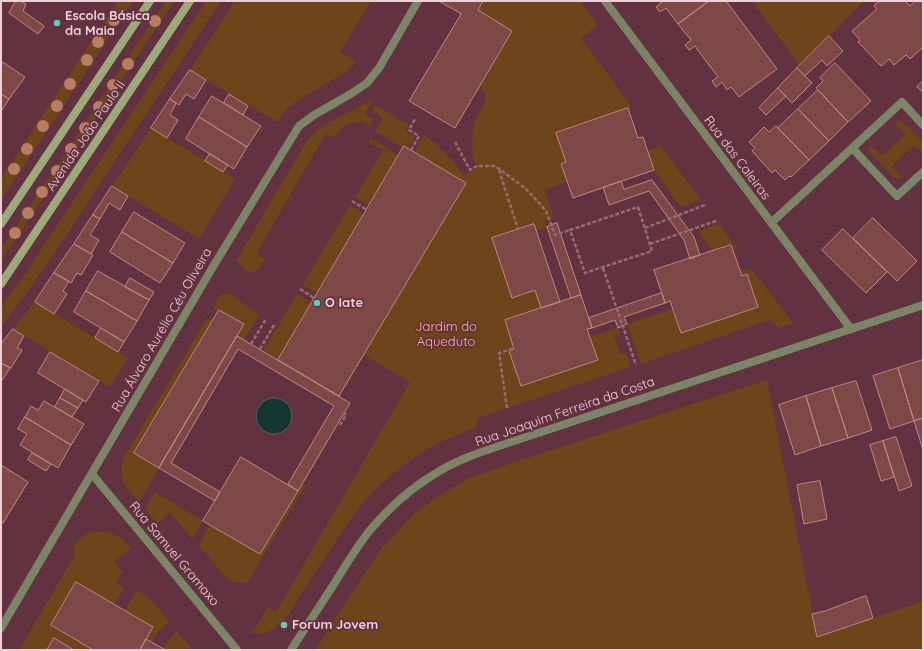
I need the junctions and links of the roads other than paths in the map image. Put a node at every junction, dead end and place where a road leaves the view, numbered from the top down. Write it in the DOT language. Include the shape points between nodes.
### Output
graph roads {
  1 [pos="150,1"];
  2 [pos="190,1"];
  3 [pos="418,1"];
  4 [pos="605,1"];
  5 [pos="923,125"];
  6 [pos="852,148"];
  7 [pos="923,172"];
  8 [pos="771,223"];
  9 [pos="1,224"];
  10 [pos="1,284"];
  11 [pos="923,305"];
  12 [pos="850,329"];
  13 [pos="92,474"];
  14 [pos="1,628"];
  15 [pos="237,650"];
  16 [pos="291,650"];
  1 -- 9 [label="main road, Avenida João Paulo II"];
  2 -- 10 [label="main road, Avenida João Paulo II"];
  3 -- 13 [label="street, Rua Álvaro Aurélio Céu Oliveira" via="376,73 367,83 300,126 210,272"];
  4 -- 8 [label="street, Rua das Caleiras"];
  5 -- 6 [label="street" via="902,102"];
  6 -- 7 [label="street" via="897,196"];
  6 -- 8 [label="street"];
  8 -- 12 [label="street, Rua das Caleiras"];
  11 -- 12 [label="street, Rua Joaquim Ferreira da Costa"];
  12 -- 16 [label="street, Rua Joaquim Ferreira da Costa" via="502,445 471,456 434,474 404,496 371,529"];
  13 -- 14 [label="street, Rua Álvaro Aurélio Céu Oliveira"];
  13 -- 15 [label="street, Rua Samuel Gramaxo"];
}
